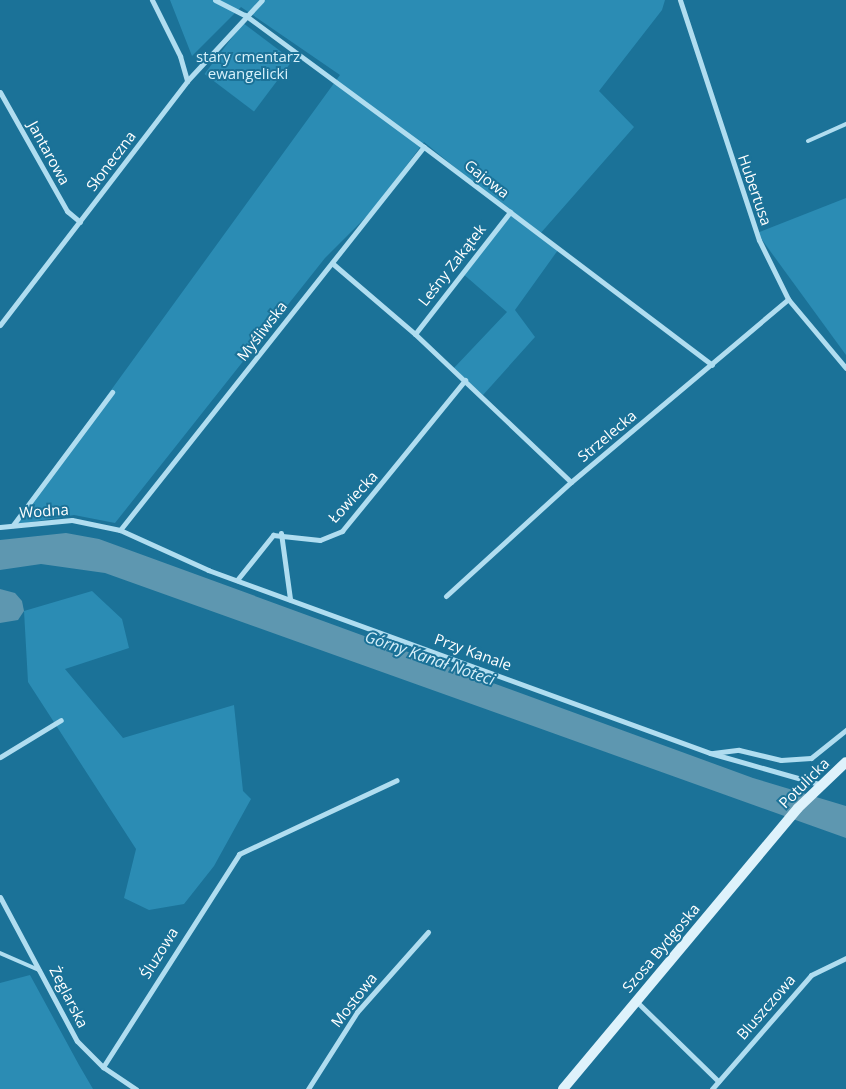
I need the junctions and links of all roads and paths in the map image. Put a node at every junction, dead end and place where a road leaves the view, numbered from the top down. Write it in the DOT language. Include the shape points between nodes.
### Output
graph roads {
  1 [pos="152,0"];
  2 [pos="215,0"];
  3 [pos="262,0"];
  4 [pos="680,0"];
  5 [pos="245,15"];
  6 [pos="187,81"];
  7 [pos="0,92"];
  8 [pos="846,124"];
  9 [pos="808,141"];
  10 [pos="424,147"];
  11 [pos="510,212"];
  12 [pos="80,222"];
  13 [pos="332,263"];
  14 [pos="788,299"];
  15 [pos="0,325"];
  16 [pos="415,334"];
  17 [pos="712,365"];
  18 [pos="846,368"];
  19 [pos="465,380"];
  20 [pos="112,392"];
  21 [pos="571,482"];
  22 [pos="13,525"];
  23 [pos="0,527"];
  24 [pos="120,530"];
  25 [pos="280,533"];
  26 [pos="237,580"];
  27 [pos="446,596"];
  28 [pos="290,599"];
  29 [pos="60,720"];
  30 [pos="846,730"];
  31 [pos="710,753"];
  32 [pos="0,757"];
  33 [pos="846,762"];
  34 [pos="397,780"];
  35 [pos="818,788"];
  36 [pos="783,826"];
  37 [pos="0,898"];
  38 [pos="428,932"];
  39 [pos="0,953"];
  40 [pos="843,957"];
  41 [pos="43,973"];
  42 [pos="636,1001"];
  43 [pos="103,1068"];
  44 [pos="718,1081"];
  45 [pos="136,1089"];
  46 [pos="308,1089"];
  47 [pos="562,1089"];
  48 [pos="712,1089"];
  1 -- 6 [label="street" via="180,56"];
  2 -- 5 [label="street"];
  3 -- 5 [label="street, Słoneczna"];
  4 -- 14 [label="street, Hubertusa" via="759,240"];
  5 -- 6 [label="street, Słoneczna"];
  5 -- 10 [label="street, Gajowa"];
  6 -- 12 [label="street, Słoneczna"];
  7 -- 12 [label="street, Jantarowa" via="67,211"];
  8 -- 9 [label="lane"];
  10 -- 11 [label="street, Gajowa"];
  10 -- 13 [label="street, Myśliwska"];
  11 -- 16 [label="street, Leśny Zakątek"];
  11 -- 17 [label="street, Gajowa"];
  12 -- 15 [label="street, Słoneczna"];
  13 -- 16 [label="street"];
  13 -- 24 [label="street, Myśliwska"];
  14 -- 17 [label="street, Strzelecka"];
  14 -- 18 [label="street, Hubertusa"];
  16 -- 19 [label="street"];
  17 -- 21 [label="street, Strzelecka"];
  19 -- 21 [label="street"];
  19 -- 25 [label="street, Łowiecka" via="342,531 320,540"];
  20 -- 22 [label="street"];
  21 -- 27 [label="street, Strzelecka"];
  22 -- 23 [label="street, Wodna"];
  22 -- 24 [label="street, Wodna" via="72,520"];
  24 -- 26 [label="street, Przy Kanale"];
  25 -- 26 [label="street" via="273,535"];
  25 -- 28 [label="street"];
  26 -- 28 [label="street, Przy Kanale"];
  28 -- 31 [label="street, Przy Kanale"];
  29 -- 32 [label="street"];
  30 -- 31 [label="street" via="811,758 781,760 738,750"];
  31 -- 35 [label="street, Przy Kanale"];
  33 -- 35 [label="street, Potulicka"];
  34 -- 43 [label="street, Śluzowa" via="239,854"];
  35 -- 36 [label="street, Potulicka"];
  36 -- 42 [label="street, Szosa Bydgoska"];
  37 -- 41 [label="street, Żeglarska"];
  38 -- 46 [label="street, Mostowa" via="357,1012"];
  39 -- 41 [label="lane"];
  40 -- 44 [label="street, Bluszczowa" via="811,975"];
  41 -- 43 [label="street, Żeglarska" via="77,1041"];
  42 -- 44 [label="street"];
  42 -- 47 [label="street, Szosa Bydgoska"];
  43 -- 45 [label="street, Żeglarska"];
  44 -- 48 [label="street, Bluszczowa"];
}
